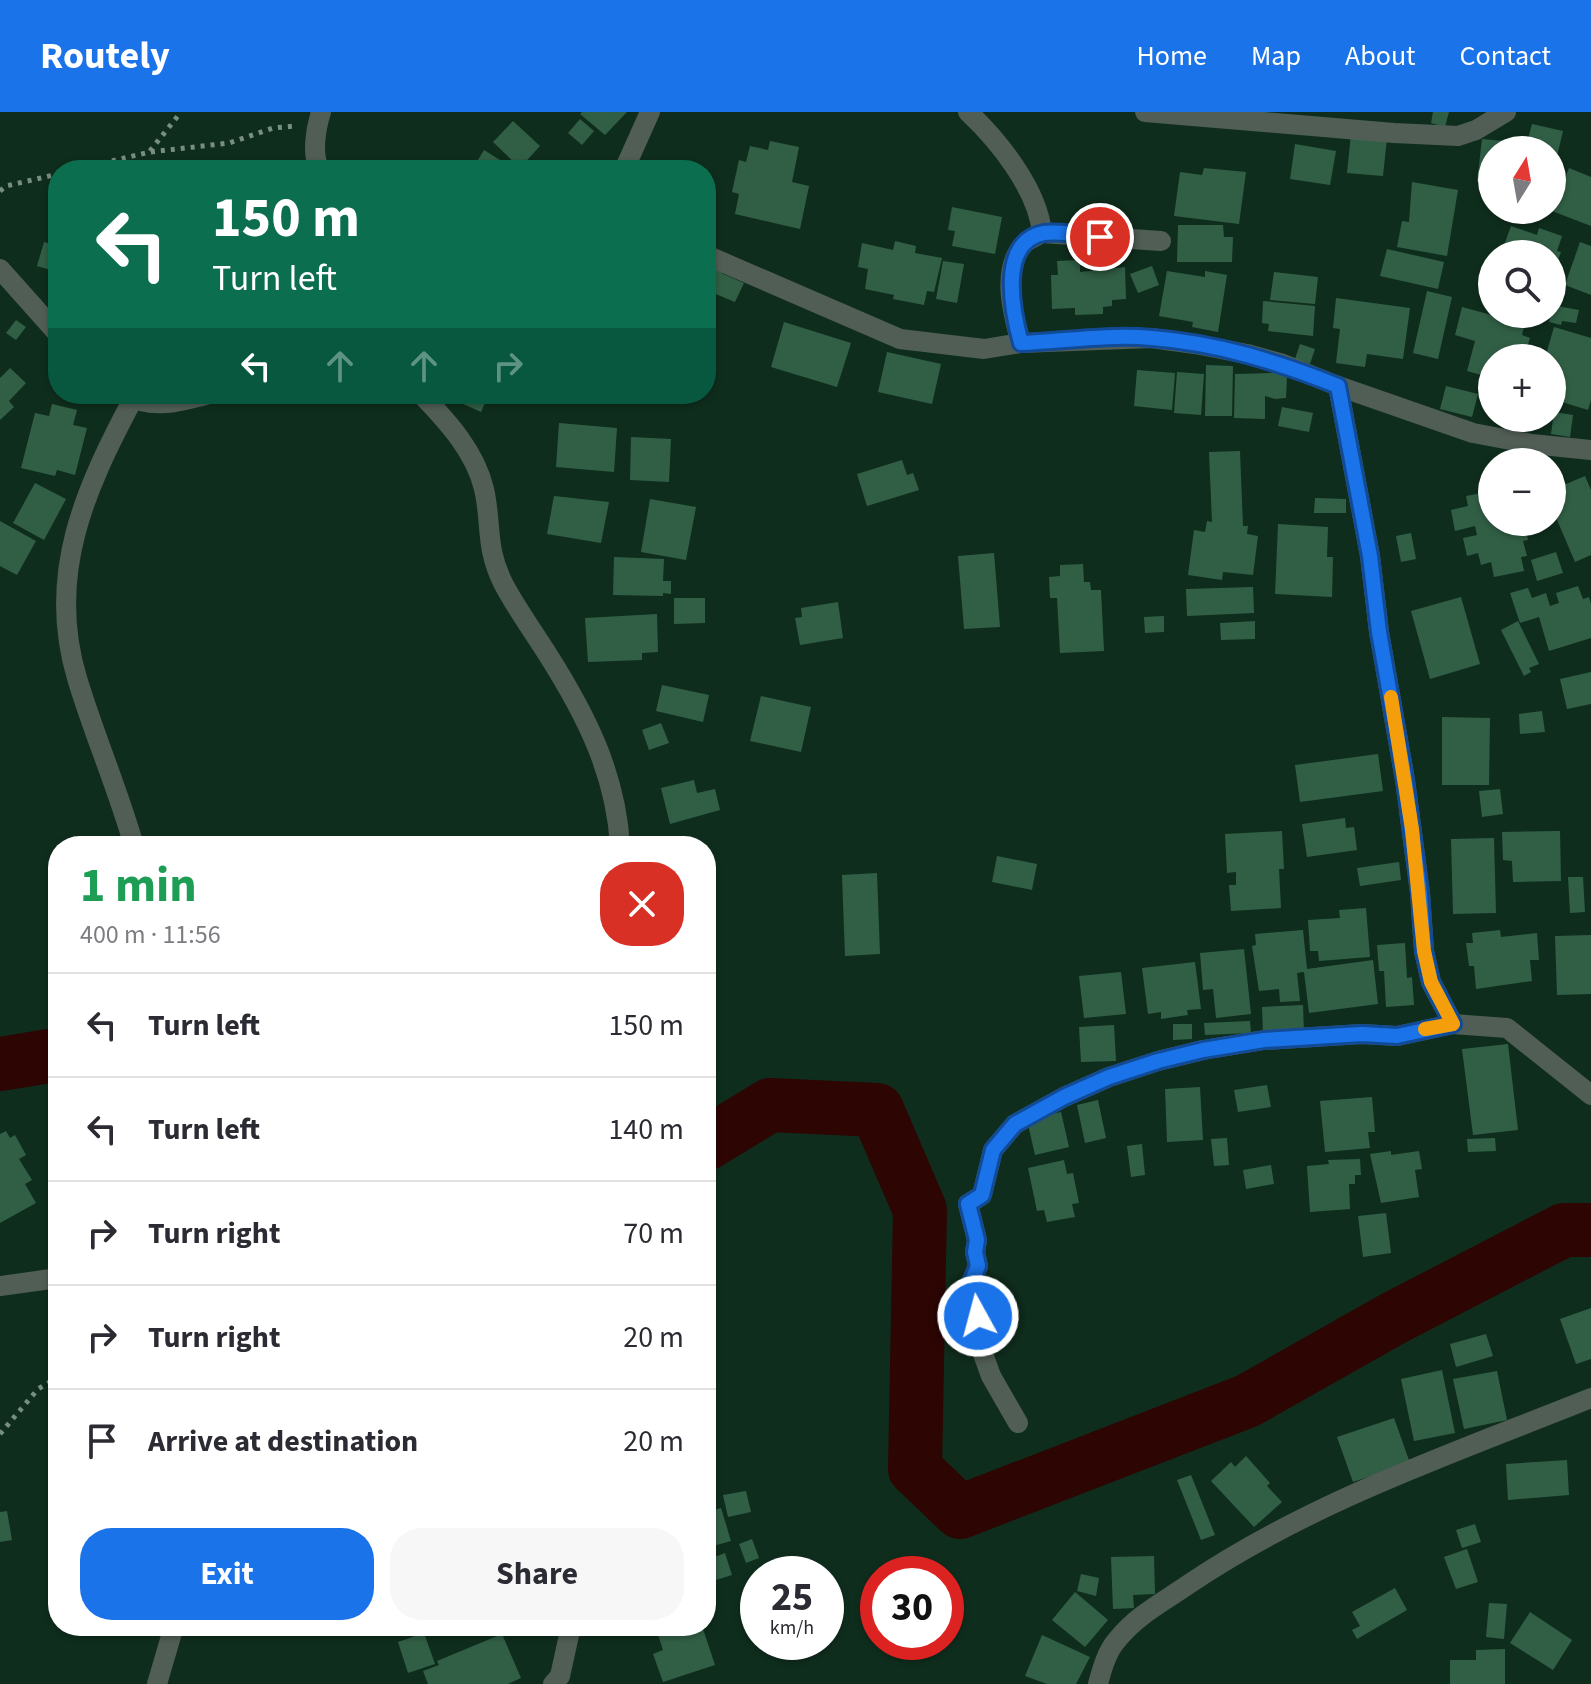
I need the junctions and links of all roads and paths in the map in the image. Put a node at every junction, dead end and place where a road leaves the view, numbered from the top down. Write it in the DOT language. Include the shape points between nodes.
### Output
graph roads {
  1 [pos="181,112"];
  2 [pos="650,112"];
  3 [pos="968,112"];
  4 [pos="1145,112"];
  5 [pos="1506,112"];
  6 [pos="319,118"];
  7 [pos="150,152"];
  8 [pos="116,160"];
  9 [pos="316,160"];
  10 [pos="628,160"];
  11 [pos="48,176"];
  12 [pos="0,191"];
  13 [pos="1042,233"];
  14 [pos="1161,241"];
  15 [pos="716,259"];
  16 [pos="0,269"];
  17 [pos="48,323"];
  18 [pos="1021,343"];
  19 [pos="1338,386"];
  20 [pos="125,404"];
  21 [pos="431,404"];
  22 [pos="1591,450"];
  23 [pos="131,836"];
  24 [pos="619,836"];
  25 [pos="1453,1024"];
  26 [pos="1591,1095"];
  27 [pos="48,1279"];
  28 [pos="0,1286"];
  29 [pos="48,1383"];
  30 [pos="1591,1398"];
  31 [pos="1018,1423"];
  32 [pos="0,1434"];
  33 [pos="171,1636"];
  34 [pos="569,1636"];
  35 [pos="157,1684"];
  36 [pos="553,1684"];
  37 [pos="1098,1684"];
  1 -- 7 [label="path"];
  2 -- 10 [label="street"];
  3 -- 13 [label="street" via="991,133 1030,193"];
  4 -- 5 [label="street" via="1458,136"];
  6 -- 7 [label="path" via="229,143"];
  6 -- 9 [label="street"];
  7 -- 8 [label="path"];
  11 -- 12 [label="path"];
  13 -- 14 [label="street"];
  13 -- 18 [label="street" via="1025,244 1014,263 1011,293"];
  15 -- 18 [label="street" via="900,339 984,349"];
  16 -- 17 [label="street"];
  18 -- 19 [label="street" via="1151,338 1247,354"];
  19 -- 22 [label="street" via="1473,433"];
  19 -- 25 [label="street" via="1405,780 1424,951 1431,982"];
  20 -- 23 [label="street" via="83,509 68,554 65,584 76,676"];
  21 -- 24 [label="street" via="469,452 484,488 491,555 578,703 605,762"];
  25 -- 26 [label="street" via="1507,1028"];
  25 -- 31 [label="street" via="1397,1036 1277,1039 1203,1050 1109,1077 1015,1124 993,1150 982,1195 968,1204 977,1240 978,1266 971,1283 982,1324 978,1340"];
  27 -- 28 [label="street"];
  29 -- 32 [label="path"];
  30 -- 37 [label="street" via="1305,1516 1230,1557 1139,1616 1114,1642"];
  33 -- 35 [label="street"];
  34 -- 36 [label="street" via="560,1676"];
}
